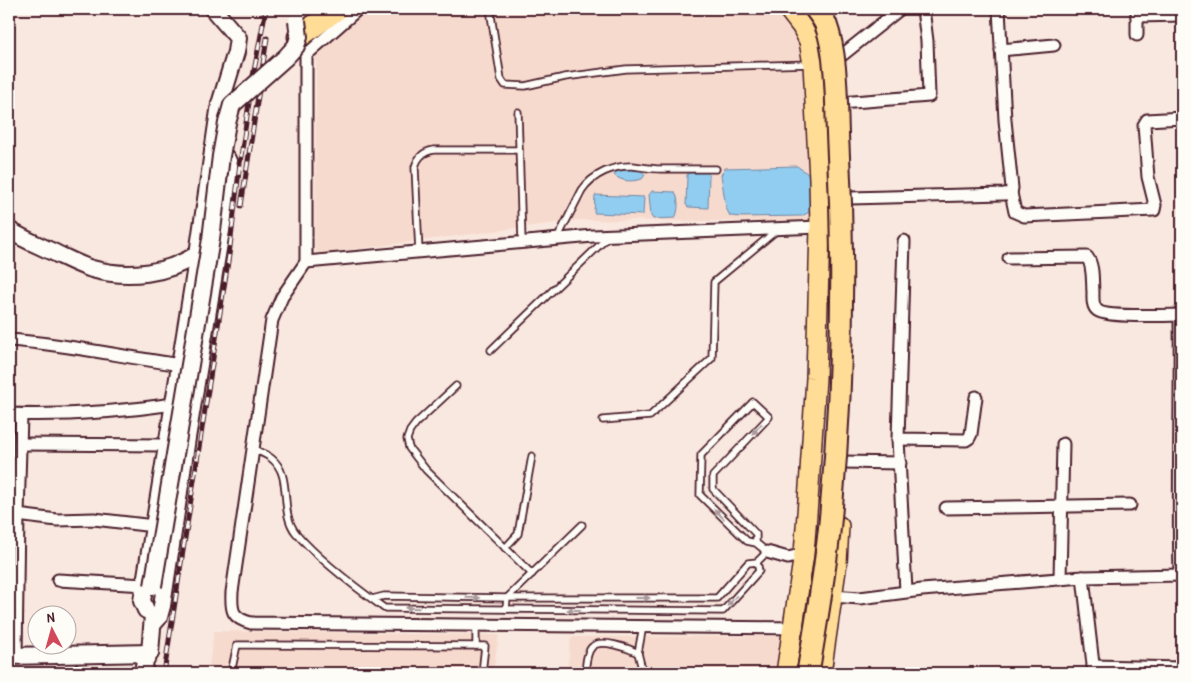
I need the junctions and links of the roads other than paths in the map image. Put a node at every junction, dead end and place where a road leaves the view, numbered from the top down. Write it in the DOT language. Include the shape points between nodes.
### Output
graph roads {
  1 [pos="213,9"];
  2 [pos="316,9"];
  3 [pos="337,9"];
  4 [pos="358,9"];
  5 [pos="490,9"];
  6 [pos="788,9"];
  7 [pos="801,9"];
  8 [pos="816,9"];
  9 [pos="826,9"];
  10 [pos="900,9"];
  11 [pos="923,9"];
  12 [pos="999,9"];
  13 [pos="1137,12"];
  14 [pos="1182,15"];
  15 [pos="298,29"];
  16 [pos="1137,35"];
  17 [pos="1054,45"];
  18 [pos="1001,50"];
  19 [pos="841,56"];
  20 [pos="813,64"];
  21 [pos="845,102"];
  22 [pos="816,105"];
  23 [pos="518,112"];
  24 [pos="1182,118"];
  25 [pos="213,150"];
  26 [pos="519,150"];
  27 [pos="716,169"];
  28 [pos="1011,193"];
  29 [pos="850,198"];
  30 [pos="820,227"];
  31 [pos="779,228"];
  32 [pos="9,230"];
  33 [pos="609,235"];
  34 [pos="557,239"];
  35 [pos="904,241"];
  36 [pos="522,242"];
  37 [pos="419,252"];
  38 [pos="198,254"];
  39 [pos="1009,258"];
  40 [pos="306,262"];
  41 [pos="1181,315"];
  42 [pos="9,340"];
  43 [pos="491,350"];
  44 [pos="181,365"];
  45 [pos="456,386"];
  46 [pos="976,397"];
  47 [pos="174,404"];
  48 [pos="9,414"];
  49 [pos="21,415"];
  50 [pos="603,420"];
  51 [pos="1181,432"];
  52 [pos="898,439"];
  53 [pos="20,444"];
  54 [pos="1063,444"];
  55 [pos="167,445"];
  56 [pos="254,450"];
  57 [pos="532,456"];
  58 [pos="843,462"];
  59 [pos="900,464"];
  60 [pos="1130,505"];
  61 [pos="1062,506"];
  62 [pos="946,508"];
  63 [pos="13,515"];
  64 [pos="582,525"];
  65 [pos="154,526"];
  66 [pos="756,543"];
  67 [pos="505,548"];
  68 [pos="767,552"];
  69 [pos="757,562"];
  70 [pos="809,563"];
  71 [pos="532,574"];
  72 [pos="1181,575"];
  73 [pos="1083,577"];
  74 [pos="1060,579"];
  75 [pos="58,580"];
  76 [pos="149,586"];
  77 [pos="906,592"];
  78 [pos="832,596"];
  79 [pos="507,598"];
  80 [pos="372,599"];
  81 [pos="506,609"];
  82 [pos="150,610"];
  83 [pos="476,626"];
  84 [pos="643,626"];
  85 [pos="793,627"];
  86 [pos="827,629"];
  87 [pos="476,646"];
  88 [pos="638,653"];
  89 [pos="12,656"];
  90 [pos="145,660"];
  91 [pos="1182,668"];
  92 [pos="1094,670"];
  93 [pos="231,673"];
  94 [pos="482,673"];
  95 [pos="585,673"];
  96 [pos="643,673"];
  97 [pos="786,673"];
  98 [pos="798,673"];
  99 [pos="808,673"];
  100 [pos="821,673"];
  1 -- 25 [label="street" via="238,38 220,104"];
  2 -- 15 [label="highway"];
  3 -- 15 [label="highway"];
  4 -- 40 [label="street" via="306,54"];
  5 -- 20 [label="lane" via="501,79 505,85 525,86 626,69"];
  6 -- 20 [label="main road" via="809,41"];
  7 -- 70 [label="highway" via="814,28 819,46 830,209 828,376"];
  8 -- 99 [label="highway, bridge" via="826,24 835,80 842,270 841,347 830,522"];
  9 -- 19 [label="main road" via="839,38"];
  10 -- 19 [label="street"];
  11 -- 21 [label="street" via="929,96"];
  12 -- 18 [label="street"];
  13 -- 14 [label="street"];
  13 -- 16 [label="street"];
  15 -- 76 [label="street, bridge" via="296,46 232,105 227,123 211,239"];
  17 -- 18 [label="street"];
  18 -- 28 [label="street"];
  19 -- 20 [label="street"];
  19 -- 21 [label="main road"];
  20 -- 22 [label="main road"];
  21 -- 22 [label="street"];
  21 -- 29 [label="main road"];
  22 -- 30 [label="main road"];
  23 -- 26 [label="lane"];
  24 -- 28 [label="street" via="1147,120 1144,125 1148,177 1156,205 1154,210 1024,216 1015,212"];
  25 -- 38 [label="street"];
  25 -- 82 [label="street" via="226,156 230,176 159,618"];
  26 -- 36 [label="lane"];
  26 -- 37 [label="lane" via="434,150 421,155 415,167"];
  27 -- 34 [label="lane" via="631,166 614,168 598,175 587,182"];
  28 -- 29 [label="street"];
  29 -- 58 [label="main road" via="850,309"];
  30 -- 31 [label="street"];
  30 -- 70 [label="main road"];
  31 -- 33 [label="street"];
  31 -- 50 [label="lane" via="714,282 712,358 650,416"];
  32 -- 38 [label="street" via="78,264 118,274 160,271"];
  33 -- 34 [label="street"];
  33 -- 43 [label="lane"];
  34 -- 36 [label="street"];
  35 -- 52 [label="street"];
  36 -- 37 [label="street"];
  37 -- 40 [label="street"];
  38 -- 44 [label="street"];
  39 -- 41 [label="street" via="1088,257 1096,310 1113,315"];
  40 -- 56 [label="street" via="282,297 272,320"];
  41 -- 51 [label="street"];
  42 -- 44 [label="street" via="56,344"];
  44 -- 47 [label="street"];
  45 -- 67 [label="lane" via="416,423 407,439 409,448 426,470"];
  46 -- 52 [label="street" via="971,434 966,440"];
  47 -- 49 [label="street" via="138,410"];
  47 -- 55 [label="street"];
  48 -- 49 [label="street"];
  49 -- 53 [label="street"];
  51 -- 72 [label="street" via="1178,509"];
  52 -- 59 [label="street"];
  53 -- 55 [label="street"];
  53 -- 63 [label="street"];
  54 -- 61 [label="street"];
  55 -- 65 [label="street"];
  56 -- 80 [label="lane" via="271,458 278,466 285,487 288,516 295,532"];
  56 -- 83 [label="street" via="231,604 240,620"];
  57 -- 67 [label="lane" via="518,534"];
  58 -- 59 [label="street"];
  58 -- 78 [label="main road"];
  59 -- 77 [label="street"];
  60 -- 61 [label="street"];
  61 -- 62 [label="street"];
  61 -- 74 [label="street"];
  63 -- 65 [label="street"];
  63 -- 89 [label="street"];
  64 -- 71 [label="lane"];
  65 -- 76 [label="street"];
  66 -- 66 [label="lane, one-way" via="747,542 700,495 700,455 753,402 769,417 713,476 713,489 756,534"];
  66 -- 68 [label="lane"];
  67 -- 71 [label="lane"];
  68 -- 69 [label="lane"];
  68 -- 70 [label="street"];
  79 -- 69 [label="lane, one-way" via="717,598 748,563"];
  69 -- 81 [label="lane, one-way" via="758,571 723,611"];
  70 -- 85 [label="main road"];
  70 -- 98 [label="highway"];
  71 -- 79 [label="lane"];
  72 -- 73 [label="street"];
  73 -- 74 [label="street"];
  73 -- 92 [label="street"];
  74 -- 77 [label="street"];
  75 -- 76 [label="street"];
  76 -- 82 [label="street" via="156,594"];
  77 -- 78 [label="street" via="860,598"];
  78 -- 86 [label="main road"];
  80 -- 79 [label="lane, one-way" via="384,596"];
  79 -- 81 [label="lane"];
  81 -- 80 [label="lane, one-way" via="384,608"];
  82 -- 90 [label="street"];
  83 -- 84 [label="street"];
  83 -- 87 [label="lane"];
  84 -- 85 [label="street"];
  84 -- 88 [label="lane"];
  85 -- 86 [label="street"];
  85 -- 97 [label="main road"];
  86 -- 100 [label="main road"];
  87 -- 93 [label="lane" via="237,645"];
  87 -- 94 [label="lane" via="485,646"];
  88 -- 95 [label="lane" via="609,644 595,644 590,648"];
  88 -- 96 [label="lane"];
  89 -- 90 [label="street"];
  91 -- 92 [label="street"];
}
